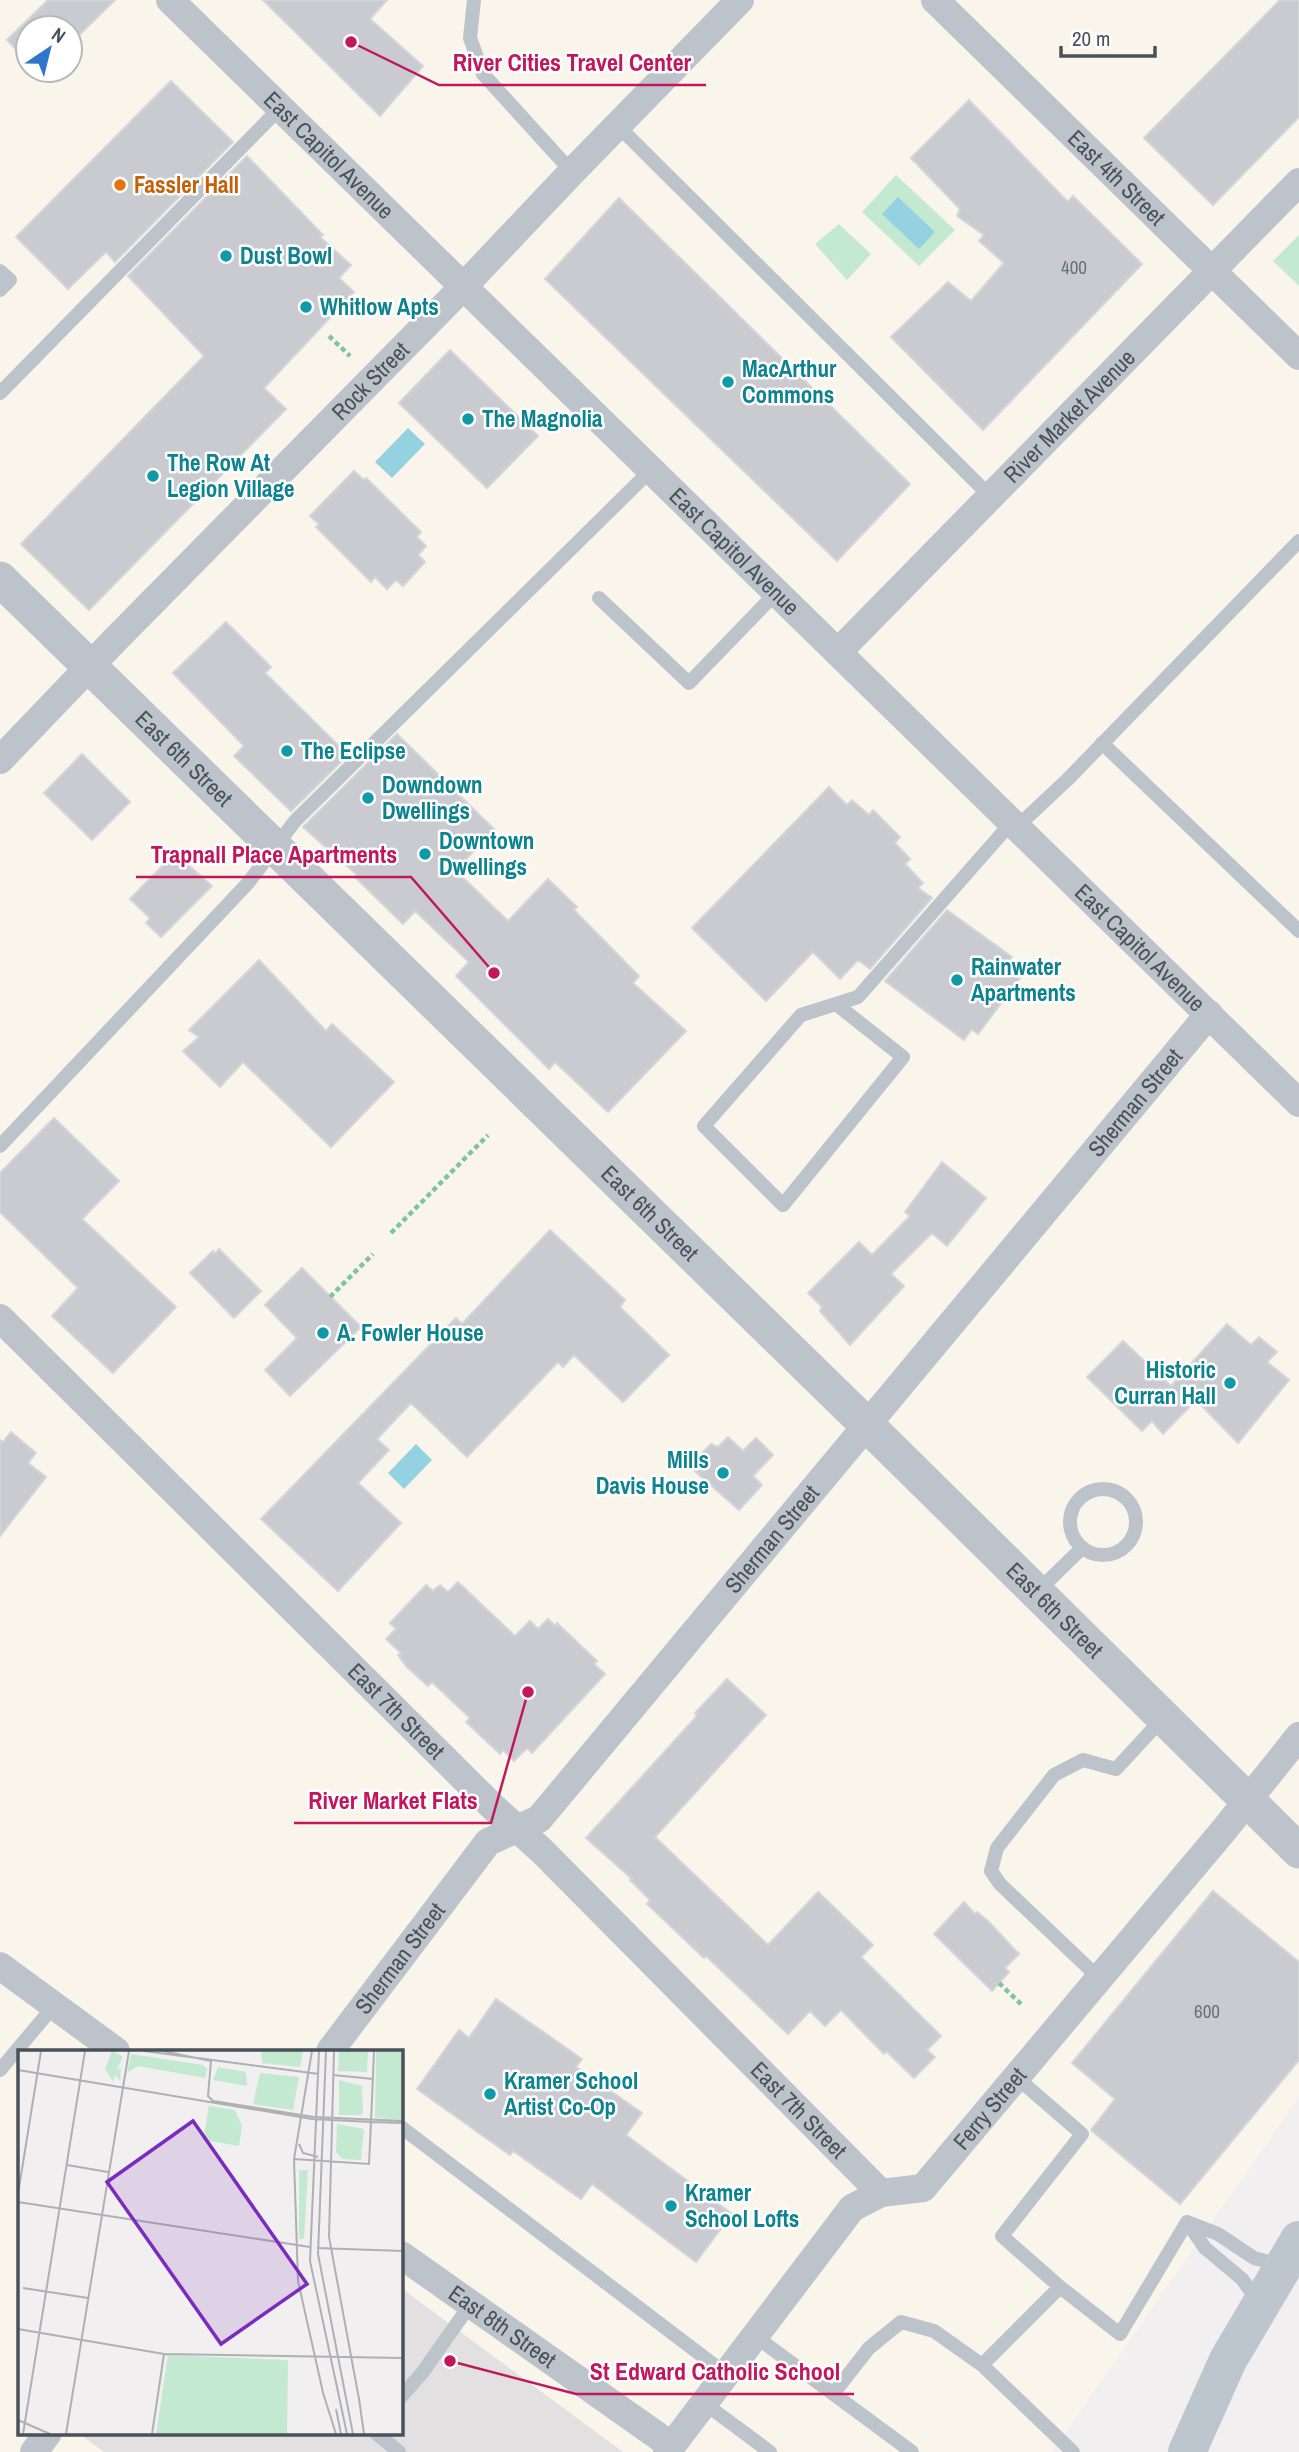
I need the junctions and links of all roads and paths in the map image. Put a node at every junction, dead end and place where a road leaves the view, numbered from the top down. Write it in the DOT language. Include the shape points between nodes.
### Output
graph roads {
  1 [pos="170,0"];
  2 [pos="474,0"];
  3 [pos="740,0"];
  4 [pos="935,0"];
  5 [pos="280,108"];
  6 [pos="618,125"];
  7 [pos="572,172"];
  8 [pos="1299,182"];
  9 [pos="0,271"];
  10 [pos="1212,271"];
  11 [pos="464,286"];
  12 [pos="0,290"];
  13 [pos="329,336"];
  14 [pos="350,356"];
  15 [pos="1299,356"];
  16 [pos="0,393"];
  17 [pos="650,471"];
  18 [pos="990,496"];
  19 [pos="1299,541"];
  20 [pos="0,579"];
  21 [pos="776,593"];
  22 [pos="599,598"];
  23 [pos="839,651"];
  24 [pos="90,667"];
  25 [pos="1102,743"];
  26 [pos="0,760"];
  27 [pos="1014,825"];
  28 [pos="276,848"];
  29 [pos="1299,931"];
  30 [pos="836,1003"];
  31 [pos="1209,1014"];
  32 [pos="1299,1103"];
  33 [pos="488,1135"];
  34 [pos="0,1146"];
  35 [pos="391,1233"];
  36 [pos="373,1254"];
  37 [pos="330,1297"];
  38 [pos="0,1318"];
  39 [pos="868,1426"];
  40 [pos="1082,1548"];
  41 [pos="1037,1593"];
  42 [pos="1163,1718"];
  43 [pos="1299,1736"];
  44 [pos="1248,1801"];
  45 [pos="517,1830"];
  46 [pos="1297,1844"];
  47 [pos="0,1966"];
  48 [pos="1099,1978"];
  49 [pos="999,1983"];
  50 [pos="1022,2005"];
  51 [pos="54,2006"];
  52 [pos="115,2050"];
  53 [pos="331,2050"];
  54 [pos="0,2070"];
  55 [pos="1016,2077"];
  56 [pos="402,2128"];
  57 [pos="881,2193"];
  58 [pos="1187,2222"];
  59 [pos="1291,2253"];
  60 [pos="402,2256"];
  61 [pos="1060,2287"];
  62 [pos="1260,2303"];
  63 [pos="470,2305"];
  64 [pos="755,2336"];
  65 [pos="982,2365"];
  66 [pos="726,2374"];
  67 [pos="834,2394"];
  68 [pos="402,2396"];
  69 [pos="704,2403"];
  70 [pos="47,2434"];
  71 [pos="377,2434"];
  72 [pos="670,2449"];
  73 [pos="34,2452"];
  74 [pos="399,2452"];
  75 [pos="770,2452"];
  76 [pos="912,2452"];
  77 [pos="1073,2452"];
  78 [pos="1187,2452"];
  1 -- 5 [label="street, East Capitol Avenue"];
  2 -- 7 [label="lane" via="470,38 483,74"];
  3 -- 6 [label="street, Rock Street"];
  4 -- 10 [label="street, East 4th Street"];
  5 -- 11 [label="street, East Capitol Avenue"];
  5 -- 16 [label="lane"];
  6 -- 7 [label="street, Rock Street"];
  6 -- 18 [label="lane"];
  7 -- 11 [label="street, Rock Street"];
  8 -- 10 [label="street, River Market Avenue"];
  9 -- 12 [label="lane" via="10,280"];
  10 -- 15 [label="street, East 4th Street"];
  10 -- 18 [label="street, River Market Avenue"];
  11 -- 17 [label="street, East Capitol Avenue"];
  11 -- 24 [label="street, Rock Street"];
  13 -- 14 [label="path"];
  17 -- 21 [label="street, East Capitol Avenue"];
  17 -- 28 [label="lane" via="295,821"];
  18 -- 23 [label="street, River Market Avenue"];
  19 -- 25 [label="lane"];
  20 -- 24 [label="street, East 6th Street"];
  21 -- 22 [label="lane" via="689,683"];
  21 -- 23 [label="street, East Capitol Avenue"];
  23 -- 27 [label="street, East Capitol Avenue"];
  24 -- 26 [label="street, Rock Street"];
  24 -- 28 [label="street, East 6th Street"];
  25 -- 27 [label="lane"];
  25 -- 29 [label="lane"];
  27 -- 30 [label="lane" via="858,997"];
  27 -- 31 [label="street, East Capitol Avenue"];
  28 -- 34 [label="lane"];
  28 -- 39 [label="street, East 6th Street"];
  30 -- 30 [label="lane" via="801,1015 704,1126 783,1205 903,1057"];
  31 -- 32 [label="street, East Capitol Avenue"];
  31 -- 39 [label="street, Sherman Street"];
  33 -- 35 [label="path"];
  36 -- 37 [label="path"];
  38 -- 45 [label="street, East 7th Street"];
  39 -- 41 [label="street, East 6th Street"];
  39 -- 45 [label="street, Sherman Street" via="539,1819"];
  40 -- 40 [label="lane" via="1104,1556 1129,1544 1136,1522 1133,1508 1117,1492 1099,1489 1079,1498 1069,1525"];
  40 -- 41 [label="lane"];
  41 -- 42 [label="street, East 6th Street"];
  42 -- 44 [label="street, East 6th Street"];
  42 -- 48 [label="lane" via="1116,1769 1083,1760 1054,1775 997,1848 991,1871"];
  43 -- 44 [label="street, Ferry Street"];
  44 -- 46 [label="street, East 6th Street"];
  44 -- 48 [label="street, Ferry Street"];
  45 -- 53 [label="street, Sherman Street" via="488,1842"];
  45 -- 57 [label="street, East 7th Street"];
  47 -- 51 [label="street"];
  48 -- 55 [label="street, Ferry Street"];
  49 -- 50 [label="path"];
  51 -- 52 [label="street"];
  51 -- 54 [label="lane"];
  55 -- 57 [label="street, Ferry Street" via="923,2188"];
  55 -- 61 [label="lane" via="1082,2134 1002,2236"];
  56 -- 66 [label="lane"];
  57 -- 64 [label="street, Ferry Street" via="852,2208"];
  58 -- 59 [label="lane" via="1218,2234 1254,2258"];
  58 -- 61 [label="lane" via="1120,2334"];
  58 -- 62 [label="lane" via="1205,2248 1242,2279"];
  59 -- 62 [label="main road"];
  60 -- 63 [label="street, East 8th Street"];
  61 -- 65 [label="lane"];
  62 -- 78 [label="main road" via="1228,2360"];
  63 -- 68 [label="lane"];
  63 -- 72 [label="street, East 8th Street"];
  64 -- 66 [label="street, Ferry Street"];
  64 -- 67 [label="lane"];
  65 -- 67 [label="lane" via="933,2331 901,2322 869,2348"];
  65 -- 77 [label="lane"];
  66 -- 69 [label="street, Ferry Street"];
  67 -- 76 [label="lane"];
  69 -- 72 [label="street, Ferry Street"];
  69 -- 75 [label="lane"];
  70 -- 73 [label="street"];
  71 -- 74 [label="lane"];
}
